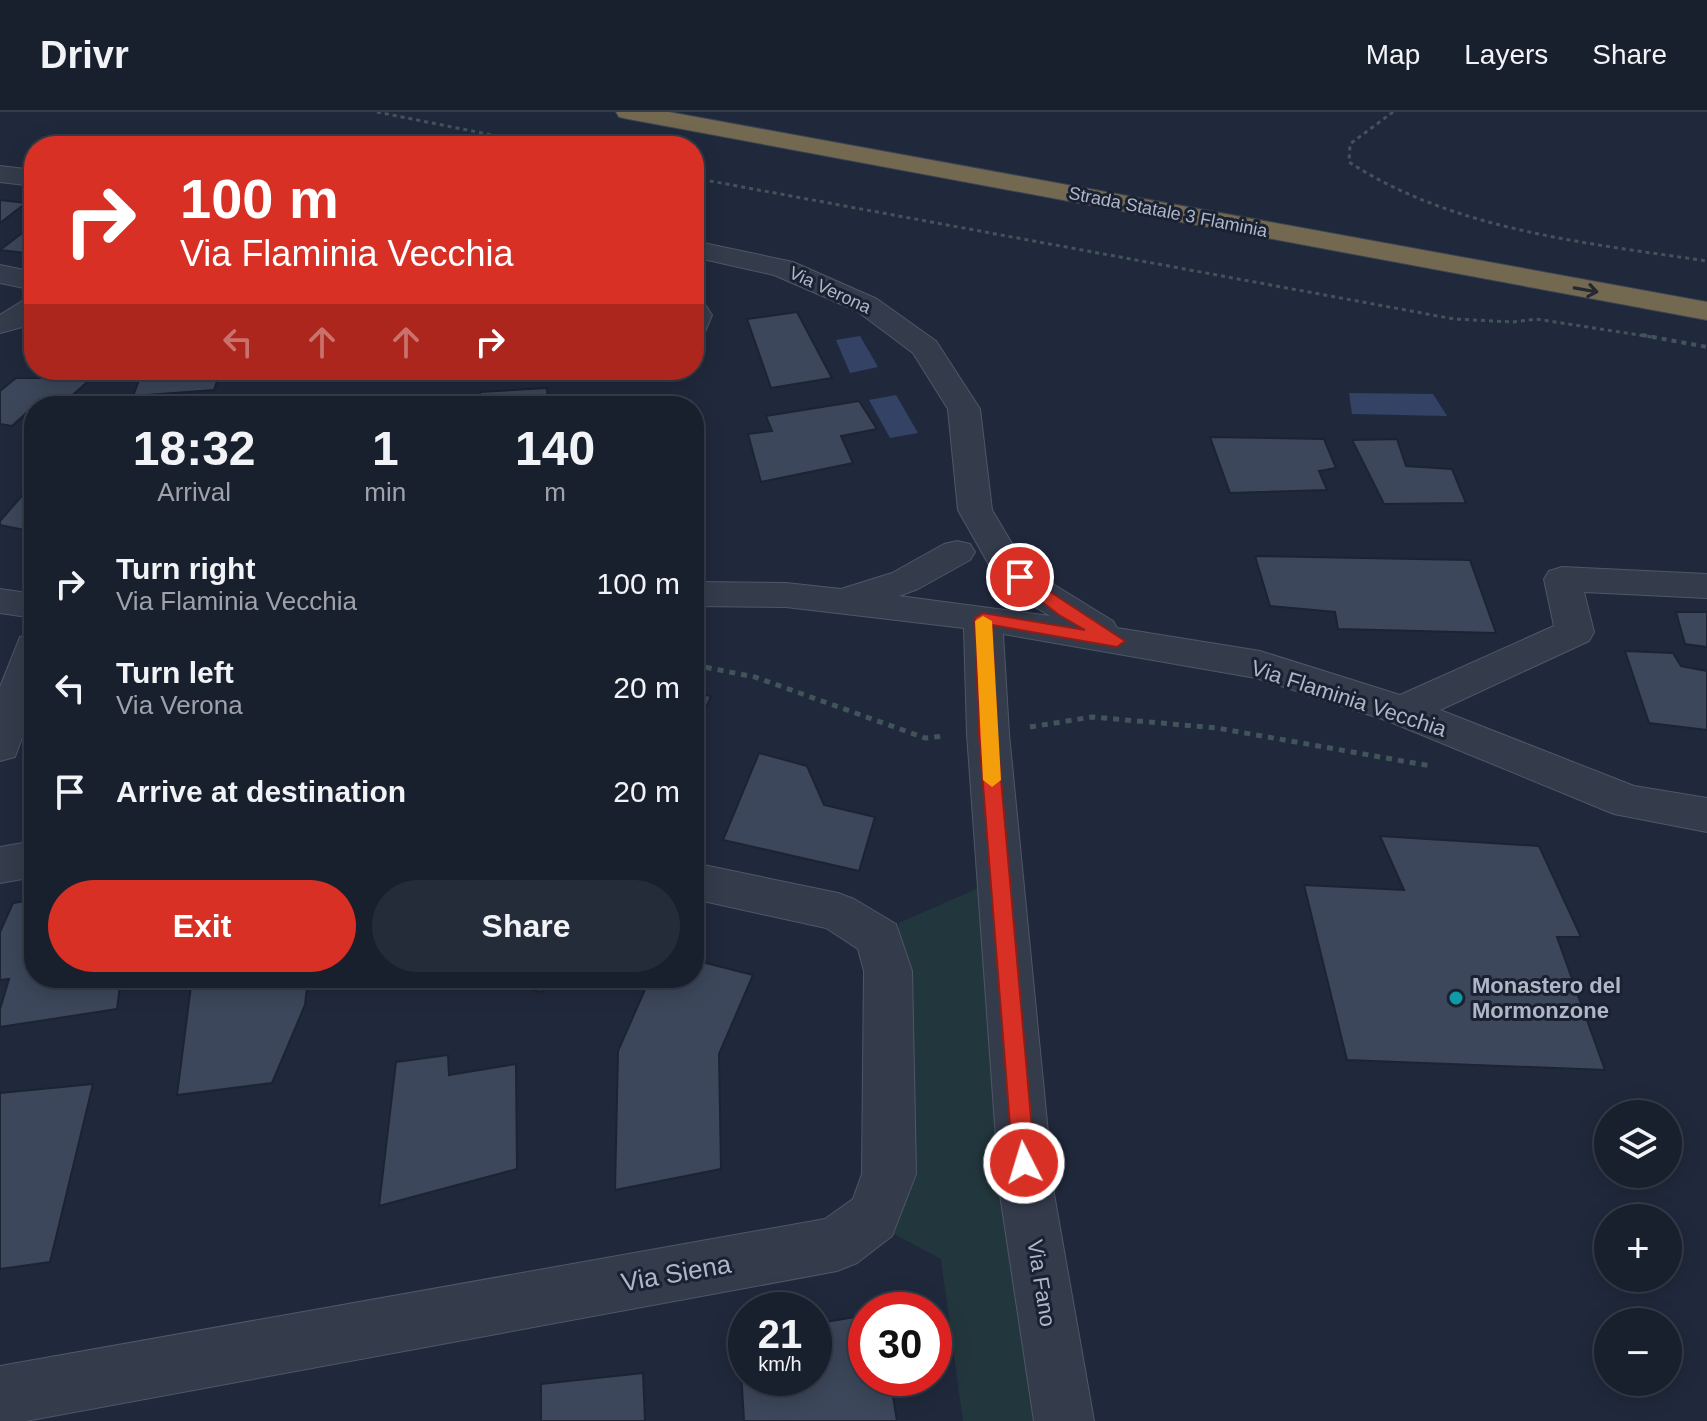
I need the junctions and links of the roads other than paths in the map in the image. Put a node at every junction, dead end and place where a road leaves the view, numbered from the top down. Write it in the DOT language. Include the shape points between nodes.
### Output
graph roads {
  1 [pos="628,112"];
  2 [pos="720,112"];
  3 [pos="0,174"];
  4 [pos="24,177"];
  5 [pos="704,251"];
  6 [pos="0,274"];
  7 [pos="24,279"];
  8 [pos="1707,289"];
  9 [pos="1707,311"];
  10 [pos="24,314"];
  11 [pos="0,324"];
  12 [pos="0,330"];
  13 [pos="24,332"];
  14 [pos="975,510"];
  15 [pos="957,552"];
  16 [pos="1006,564"];
  17 [pos="1707,586"];
  18 [pos="704,594"];
  19 [pos="0,601"];
  20 [pos="838,601"];
  21 [pos="24,605"];
  22 [pos="983,618"];
  23 [pos="1117,641"];
  24 [pos="24,675"];
  25 [pos="1402,711"];
  26 [pos="0,746"];
  27 [pos="1707,815"];
  28 [pos="24,861"];
  29 [pos="0,865"];
  30 [pos="704,883"];
  31 [pos="0,1396"];
  32 [pos="1064,1421"];
  1 -- 9 [label="highway, Strada Statale 3 Flaminia, one-way"];
  2 -- 8 [label="highway, Strada Statale 3 Flaminia"];
  3 -- 4 [label="street"];
  5 -- 14 [label="street, Via Verona" via="783,268 867,305 925,347 964,409"];
  6 -- 7 [label="street"];
  10 -- 11 [label="street"];
  12 -- 13 [label="street"];
  14 -- 15 [label="street, Via Verona"];
  14 -- 16 [label="street, Via Verona"];
  15 -- 20 [label="street" via="905,581"];
  15 -- 22 [label="street" via="961,585"];
  16 -- 22 [label="street" via="1010,583 1002,603"];
  16 -- 23 [label="street, Via Verona" via="1035,590"];
  17 -- 25 [label="street" via="1562,579 1575,632"];
  18 -- 20 [label="street, Via Flaminia Vecchia"];
  19 -- 21 [label="street"];
  20 -- 22 [label="street, Via Flaminia Vecchia"];
  22 -- 23 [label="street, Via Flaminia Vecchia"];
  22 -- 32 [label="street, Via Fano" via="1027,1194"];
  23 -- 25 [label="street, Via Flaminia Vecchia" via="1260,665"];
  24 -- 26 [label="street"];
  25 -- 27 [label="street, Via Flaminia Vecchia" via="1629,802"];
  28 -- 29 [label="street"];
  30 -- 31 [label="street, Via Siena" via="838,912 879,938 888,971 889,1174 873,1217 837,1244"];
}
